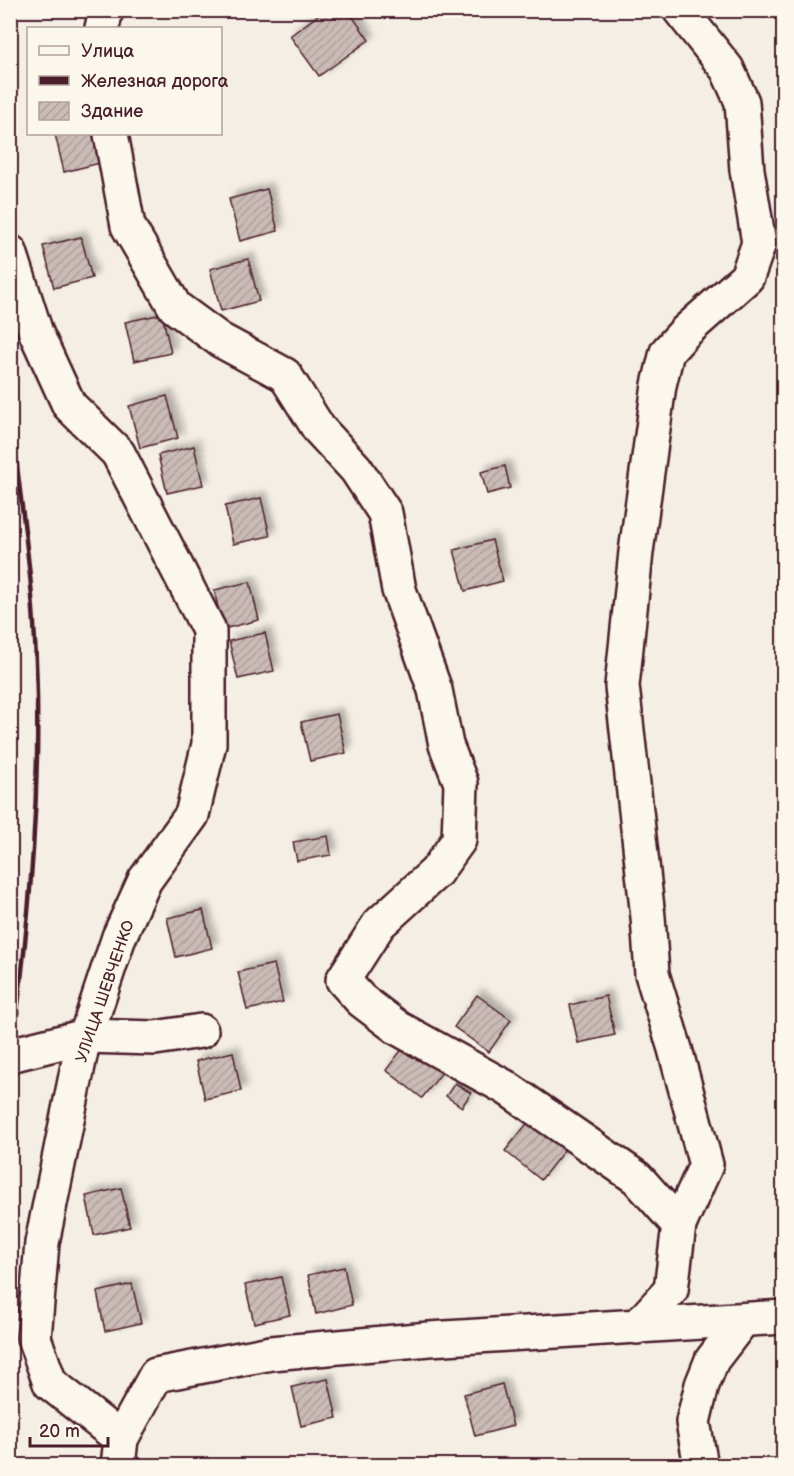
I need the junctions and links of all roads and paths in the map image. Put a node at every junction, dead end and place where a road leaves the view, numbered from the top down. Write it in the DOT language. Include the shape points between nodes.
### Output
graph roads {
  1 [pos="106,10"];
  2 [pos="680,10"];
  3 [pos="102,27"];
  4 [pos="111,135"];
  5 [pos="10,252"];
  6 [pos="201,1031"];
  7 [pos="86,1036"];
  8 [pos="10,1055"];
  9 [pos="679,1225"];
  10 [pos="783,1317"];
  11 [pos="742,1321"];
  12 [pos="638,1327"];
  13 [pos="120,1452"];
  14 [pos="700,1466"];
  1 -- 3 [label="street"];
  2 -- 9 [label="street" via="727,69 742,102 747,170 759,243 747,277 667,352 636,552 622,686 652,974 706,1165"];
  4 -- 9 [label="street" via="128,226 176,307 220,340 285,375 319,429 356,469 385,513 399,590 435,690 446,745 461,783 459,840 436,872 379,924 343,980 398,1028 505,1087 637,1178"];
  5 -- 7 [label="street, УЛИЦА ШЕВЧЕНКО" via="36,333 69,405 118,453 209,630 209,744 192,815 145,880 119,937"];
  6 -- 7 [label="street" via="156,1038"];
  7 -- 8 [label="street"];
  7 -- 13 [label="street, УЛИЦА ШЕВЧЕНКО" via="42,1244 34,1338 50,1383"];
  9 -- 12 [label="street" via="671,1290"];
  10 -- 11 [label="street"];
  11 -- 12 [label="street"];
  11 -- 14 [label="street" via="712,1360 702,1385 693,1422"];
  12 -- 13 [label="street" via="271,1353 156,1375"];
}
